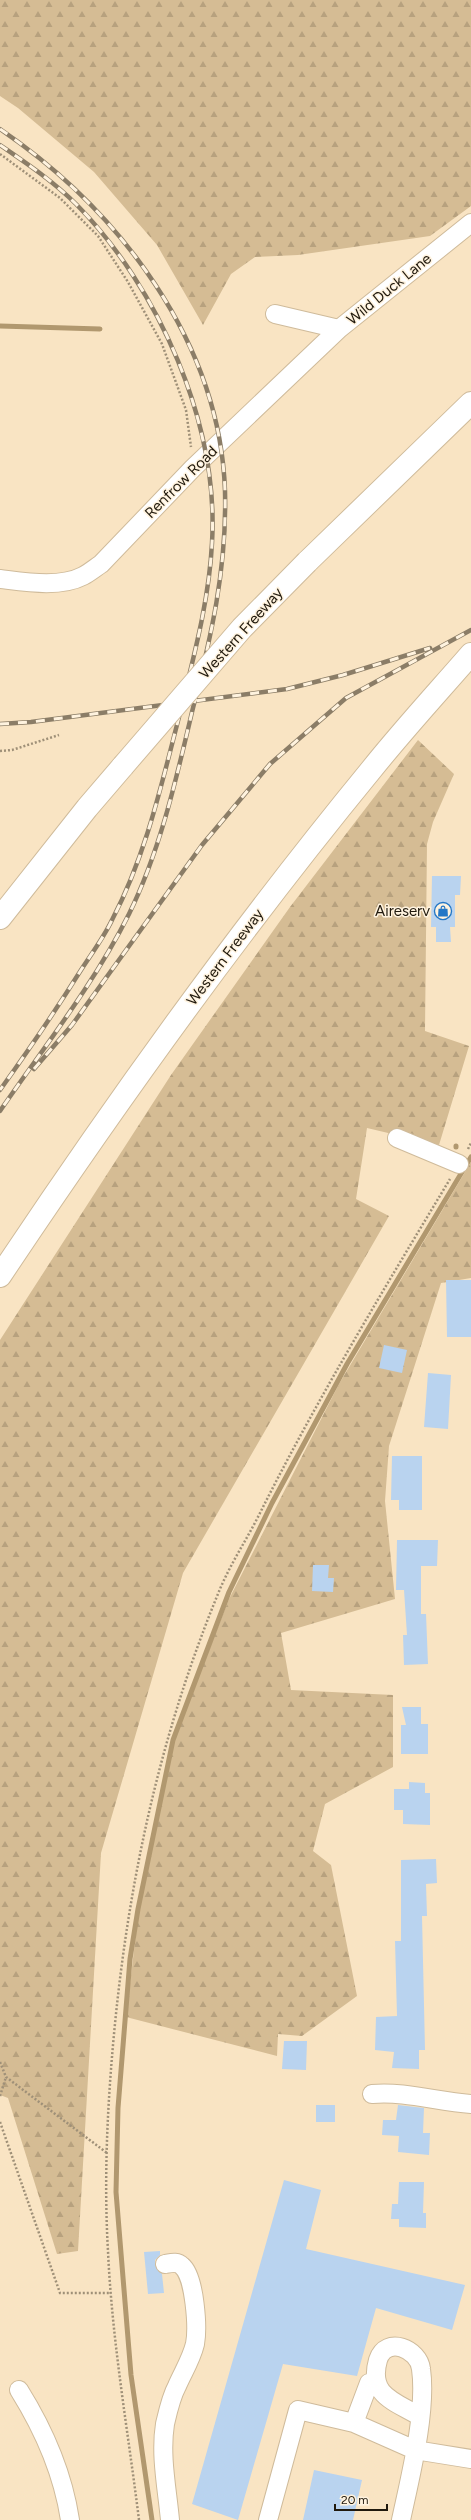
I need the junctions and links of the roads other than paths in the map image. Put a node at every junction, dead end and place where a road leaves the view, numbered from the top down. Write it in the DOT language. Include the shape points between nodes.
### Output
graph roads {
  1 [pos="471,223"];
  2 [pos="275,314"];
  3 [pos="339,329"];
  4 [pos="471,403"];
  5 [pos="0,579"];
  6 [pos="471,654"];
  7 [pos="0,918"];
  8 [pos="397,1138"];
  9 [pos="459,1164"];
  10 [pos="0,1276"];
  11 [pos="372,2094"];
  12 [pos="471,2104"];
  13 [pos="164,2264"];
  14 [pos="376,2381"];
  15 [pos="19,2390"];
  16 [pos="419,2416"];
  17 [pos="354,2423"];
  18 [pos="416,2450"];
  19 [pos="471,2459"];
  20 [pos="70,2520"];
  21 [pos="170,2520"];
  22 [pos="268,2520"];
  23 [pos="401,2520"];
  1 -- 3 [label="street, Wild Duck Lane"];
  2 -- 3 [label="street, Wild Duck Lane"];
  3 -- 5 [label="street, Renfrow Road" via="193,468 101,564 83,577 61,582"];
  4 -- 7 [label="highway, Western Freeway, bridge" via="242,628 87,808"];
  6 -- 10 [label="highway, Western Freeway" via="408,726 270,898 162,1042"];
  8 -- 9 [label="street"];
  11 -- 12 [label="street" via="411,2095"];
  13 -- 21 [label="street" via="174,2262 187,2270 196,2323 195,2343 190,2361 172,2397 165,2424 163,2452"];
  14 -- 16 [label="street" via="378,2390 384,2395"];
  14 -- 16 [label="street" via="378,2360 388,2347 398,2346 412,2352 422,2369"];
  14 -- 17 [label="street" via="369,2383"];
  15 -- 20 [label="street" via="42,2432 58,2470"];
  16 -- 18 [label="street"];
  17 -- 18 [label="street"];
  17 -- 22 [label="street" via="298,2410"];
  18 -- 19 [label="street"];
  18 -- 23 [label="street"];
}
